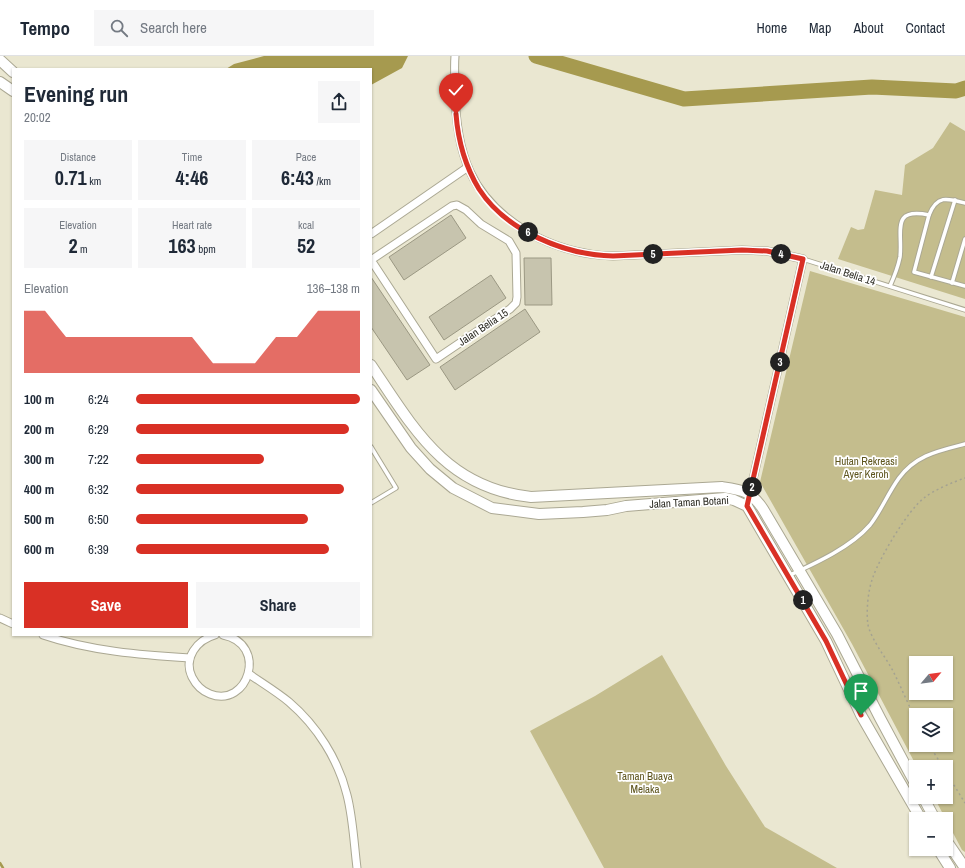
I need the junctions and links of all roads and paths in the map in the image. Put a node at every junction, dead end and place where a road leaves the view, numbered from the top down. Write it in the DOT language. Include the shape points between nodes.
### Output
graph roads {
  1 [pos="455,58"];
  2 [pos="0,60"];
  3 [pos="12,71"];
  4 [pos="0,82"];
  5 [pos="12,91"];
  6 [pos="468,167"];
  7 [pos="955,200"];
  8 [pos="965,203"];
  9 [pos="928,215"];
  10 [pos="372,233"];
  11 [pos="965,239"];
  12 [pos="372,258"];
  13 [pos="803,259"];
  14 [pos="372,261"];
  15 [pos="930,277"];
  16 [pos="952,283"];
  17 [pos="890,286"];
  18 [pos="965,286"];
  19 [pos="965,310"];
  20 [pos="372,366"];
  21 [pos="372,391"];
  22 [pos="965,444"];
  23 [pos="372,449"];
  24 [pos="965,478"];
  25 [pos="750,494"];
  26 [pos="372,502"];
  27 [pos="747,506"];
  28 [pos="800,570"];
  29 [pos="789,576"];
  30 [pos="0,618"];
  31 [pos="12,624"];
  32 [pos="46,636"];
  33 [pos="212,636"];
  34 [pos="234,636"];
  35 [pos="190,658"];
  36 [pos="249,674"];
  37 [pos="910,708"];
  38 [pos="909,772"];
  39 [pos="953,783"];
  40 [pos="965,803"];
  41 [pos="917,812"];
  42 [pos="953,850"];
  43 [pos="942,856"];
  44 [pos="357,868"];
  45 [pos="950,868"];
  46 [pos="965,868"];
  1 -- 6 [label="street, Jalan Belia 14" via="457,128"];
  2 -- 3 [label="street"];
  4 -- 5 [label="street"];
  6 -- 10 [label="street"];
  6 -- 13 [label="street, Jalan Belia 14" via="480,190 506,218 547,242 569,250 597,256 742,250 767,251"];
  7 -- 8 [label="lane"];
  7 -- 9 [label="lane" via="941,200 932,207"];
  7 -- 15 [label="lane"];
  9 -- 15 [label="lane" via="914,272"];
  9 -- 17 [label="lane" via="913,213 903,219 898,266"];
  11 -- 16 [label="lane"];
  12 -- 14 [label="street, Jalan Belia 15" via="457,205 513,246 516,253 516,302 510,309 436,359"];
  13 -- 17 [label="lane, Jalan Belia 14"];
  13 -- 25 [label="street"];
  15 -- 16 [label="lane"];
  16 -- 18 [label="lane"];
  17 -- 19 [label="lane, Jalan Belia 14"];
  20 -- 25 [label="street, Jalan Taman Botani" via="409,421 440,457 462,474 492,488 516,496 531,497 722,487"];
  21 -- 27 [label="street, Jalan Taman Botani" via="411,448 430,469 453,488 492,508 539,514 725,498"];
  22 -- 28 [label="lane" via="924,456 910,465 870,525 856,539"];
  23 -- 26 [label="lane" via="396,488"];
  24 -- 37 [label="path" via="917,503 886,550 872,578 867,609 868,625"];
  25 -- 27 [label="street"];
  25 -- 28 [label="street" via="763,508"];
  27 -- 29 [label="street"];
  28 -- 29 [label="lane"];
  28 -- 38 [label="street" via="837,634"];
  29 -- 41 [label="street" via="826,641 861,715"];
  30 -- 31 [label="street"];
  32 -- 35 [label="street" via="104,650"];
  33 -- 35 [label="street" via="199,643"];
  34 -- 36 [label="street" via="249,657"];
  35 -- 36 [label="street" via="189,668 196,685 212,695 230,694 245,682"];
  36 -- 44 [label="street" via="288,702 307,720 324,742 347,795"];
  39 -- 40 [label="path"];
  42 -- 46 [label="street"];
  43 -- 45 [label="street"];
}
